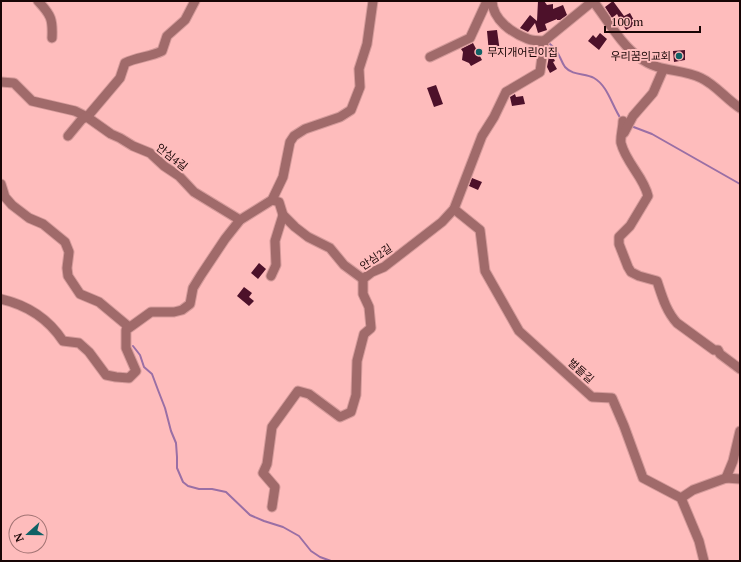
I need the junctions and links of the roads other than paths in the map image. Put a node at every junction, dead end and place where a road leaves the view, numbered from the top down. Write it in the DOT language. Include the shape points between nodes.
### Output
graph roads {
  1 [pos="38,1"];
  2 [pos="195,1"];
  3 [pos="373,1"];
  4 [pos="487,1"];
  5 [pos="492,1"];
  6 [pos="593,1"];
  7 [pos="52,38"];
  8 [pos="544,41"];
  9 [pos="430,57"];
  10 [pos="663,70"];
  11 [pos="1,82"];
  12 [pos="740,108"];
  13 [pos="87,117"];
  14 [pos="623,121"];
  15 [pos="624,132"];
  16 [pos="68,136"];
  17 [pos="1,184"];
  18 [pos="272,200"];
  19 [pos="454,208"];
  20 [pos="283,215"];
  21 [pos="240,220"];
  22 [pos="270,276"];
  23 [pos="363,279"];
  24 [pos="1,299"];
  25 [pos="129,327"];
  26 [pos="740,369"];
  27 [pos="740,431"];
  28 [pos="726,478"];
  29 [pos="740,479"];
  30 [pos="681,498"];
  31 [pos="272,507"];
  32 [pos="704,561"];
  1 -- 7 [label="street" via="49,12 53,22"];
  2 -- 13 [label="street" via="185,20 167,36 162,51 125,63 120,78"];
  3 -- 18 [label="street" via="367,44 358,69 360,87 351,110 294,136 290,142 283,177"];
  4 -- 9 [label="street" via="470,38"];
  5 -- 8 [label="street" via="494,11 501,22 513,32 529,40"];
  6 -- 8 [label="street"];
  6 -- 10 [label="street" via="629,48 640,58"];
  8 -- 19 [label="street, 안심2길" via="540,72 506,92 482,136"];
  10 -- 12 [label="street" via="684,72 702,78"];
  10 -- 15 [label="street" via="653,93 633,116"];
  11 -- 13 [label="street, 안심4길" via="14,83 32,101 75,111"];
  13 -- 16 [label="street" via="82,119"];
  13 -- 21 [label="street, 안심4길" via="111,134 150,153 179,176 194,192"];
  14 -- 26 [label="street" via="621,141 625,156 647,188 648,196 630,226 619,237 619,244 628,267 639,276 657,281 672,318"];
  17 -- 25 [label="street" via="5,197 12,205 29,218 43,224 65,242 69,252 68,276 80,294 99,302"];
  18 -- 20 [label="street" via="279,202"];
  18 -- 21 [label="street"];
  19 -- 23 [label="street, 안심2길" via="442,222 384,267"];
  19 -- 30 [label="street, 벌들길" via="480,230 485,271 519,331 592,397 612,398 643,478"];
  20 -- 22 [label="street" via="275,242 276,265"];
  20 -- 23 [label="street" via="308,237 330,248 344,265"];
  21 -- 25 [label="street" via="201,274 193,288 190,304 174,312 151,312"];
  23 -- 31 [label="street, 안심2길" via="363,294 369,307 371,328 364,334 357,361 356,394 351,412 340,417 309,394 298,391 272,426 267,464 263,474 275,487"];
  24 -- 25 [label="street" via="30,308 42,317 63,341 79,344 89,352 106,375 129,378 136,370 126,348 126,330"];
  27 -- 28 [label="street"];
  28 -- 29 [label="street"];
  28 -- 30 [label="street" via="693,490"];
  30 -- 32 [label="street" via="699,541"];
}
